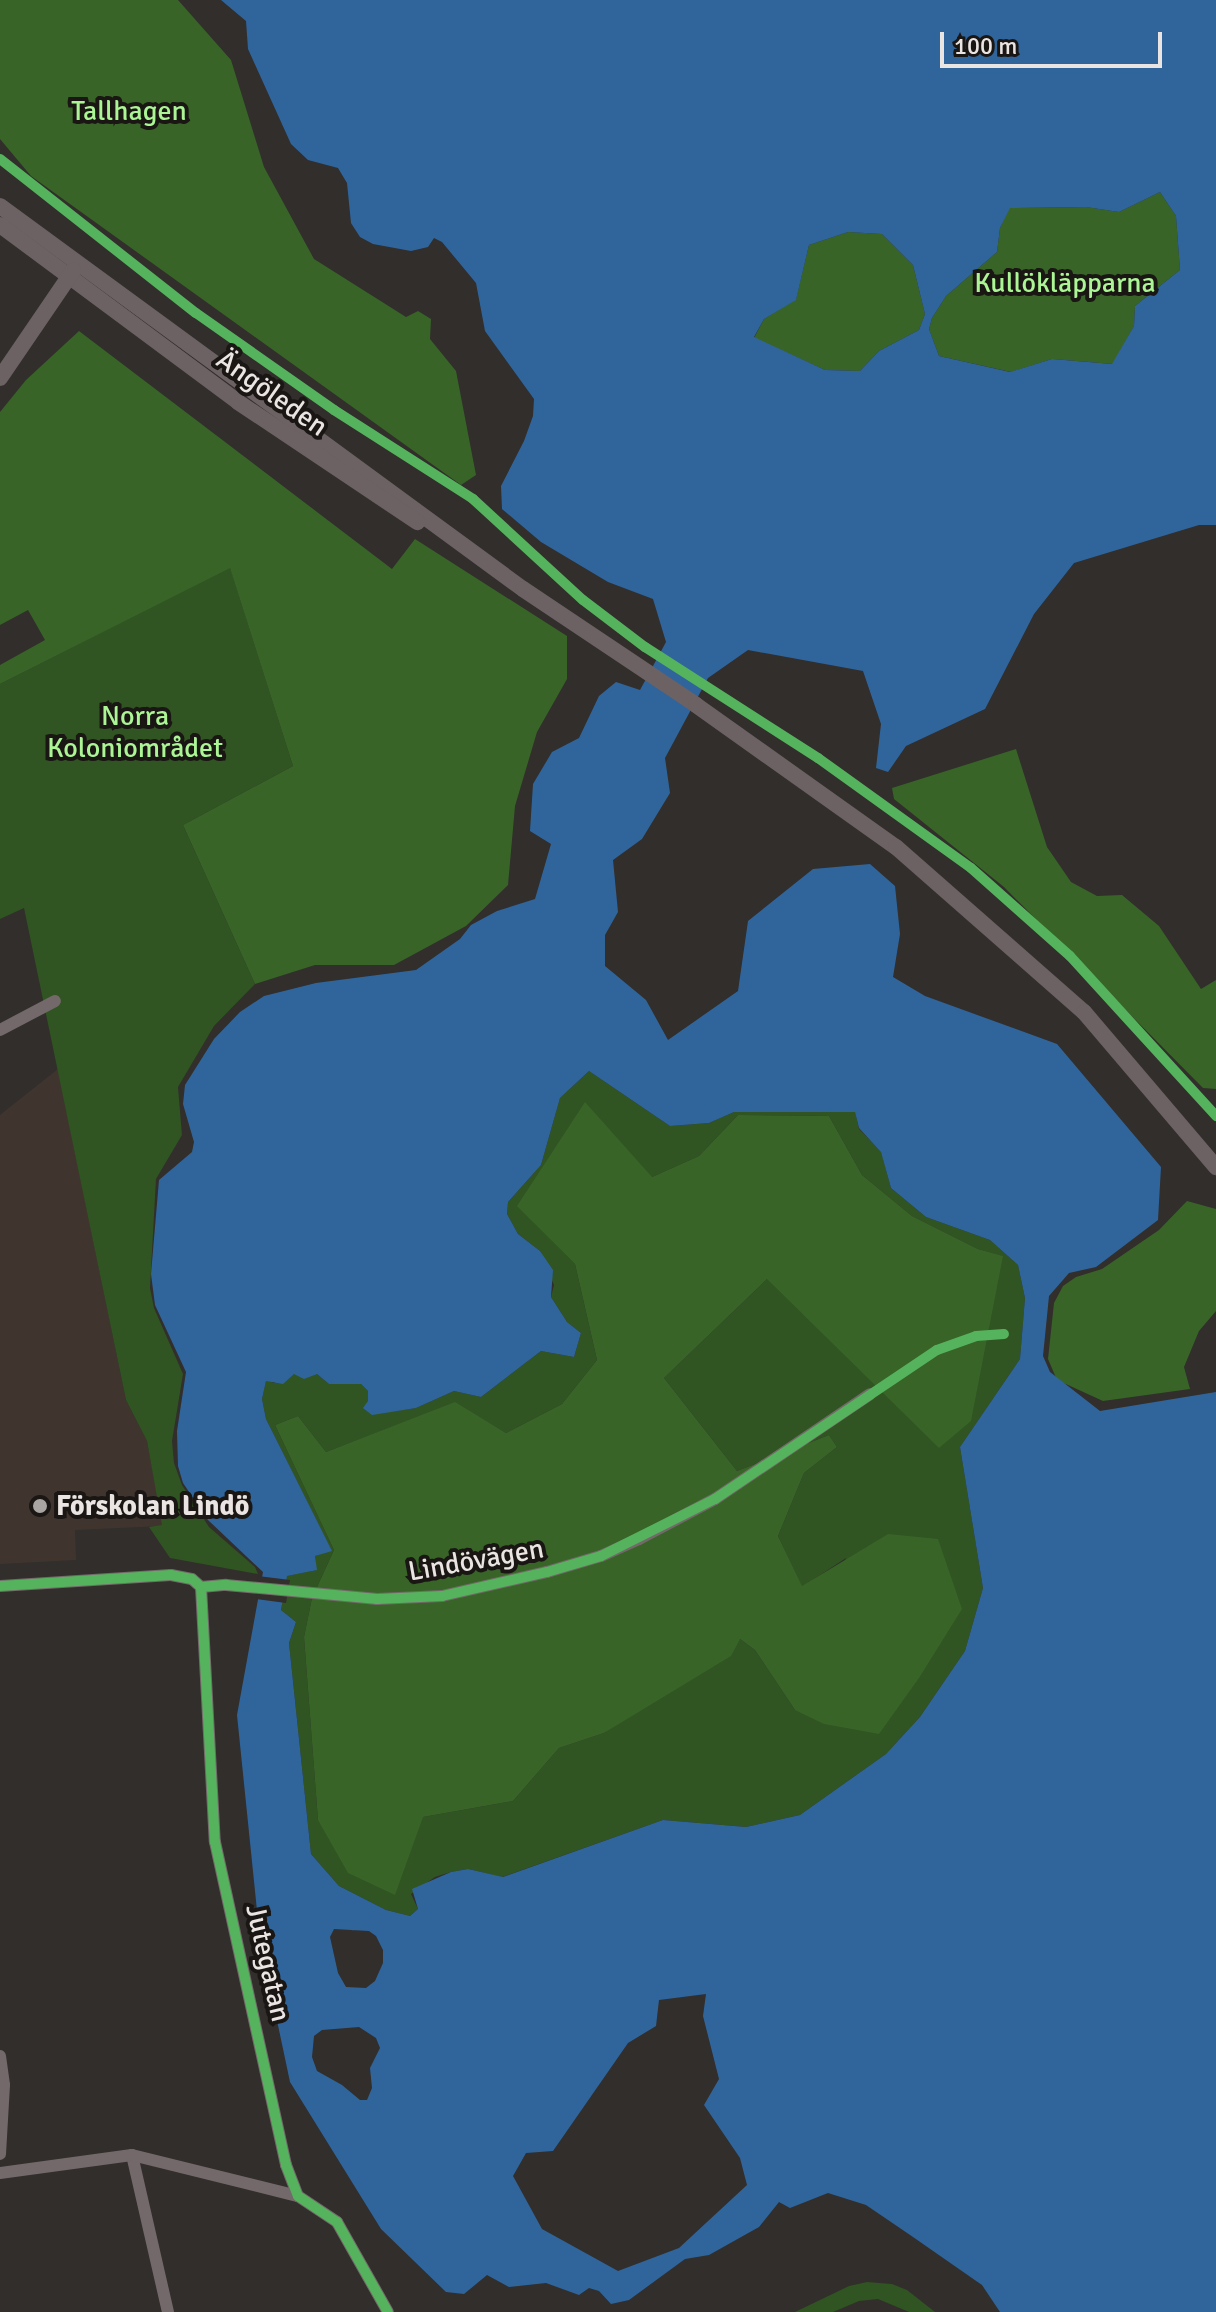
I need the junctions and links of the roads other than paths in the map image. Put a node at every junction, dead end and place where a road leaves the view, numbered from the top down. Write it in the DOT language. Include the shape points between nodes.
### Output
graph roads {
  1 [pos="0,206"];
  2 [pos="0,225"];
  3 [pos="78,263"];
  4 [pos="68,279"];
  5 [pos="0,378"];
  6 [pos="523,589"];
  7 [pos="55,1001"];
  8 [pos="0,1030"];
  9 [pos="1216,1167"];
  10 [pos="870,1394"];
  11 [pos="0,1586"];
  12 [pos="201,1587"];
  13 [pos="0,2056"];
  14 [pos="0,2154"];
  15 [pos="132,2155"];
  16 [pos="0,2173"];
  17 [pos="298,2196"];
  18 [pos="168,2312"];
  19 [pos="388,2312"];
  1 -- 3 [label="main road, Ängöleden"];
  2 -- 4 [label="main road, Ängöleden"];
  3 -- 4 [label="main road"];
  3 -- 6 [label="main road, Ängöleden"];
  4 -- 5 [label="main road"];
  4 -- 6 [label="main road, Ängöleden" via="360,487"];
  6 -- 9 [label="main road, Ängöleden" via="896,847 1072,1001"];
  7 -- 8 [label="street"];
  10 -- 12 [label="street, Lindövägen" via="715,1499 601,1556 442,1596 377,1599"];
  11 -- 12 [label="street, Lindövägen" via="171,1575 192,1579"];
  12 -- 17 [label="street, Jutegatan" via="215,1842 286,2165"];
  13 -- 14 [label="street"];
  15 -- 16 [label="street"];
  15 -- 17 [label="street"];
  15 -- 18 [label="street"];
  17 -- 19 [label="street" via="337,2222"];
}
